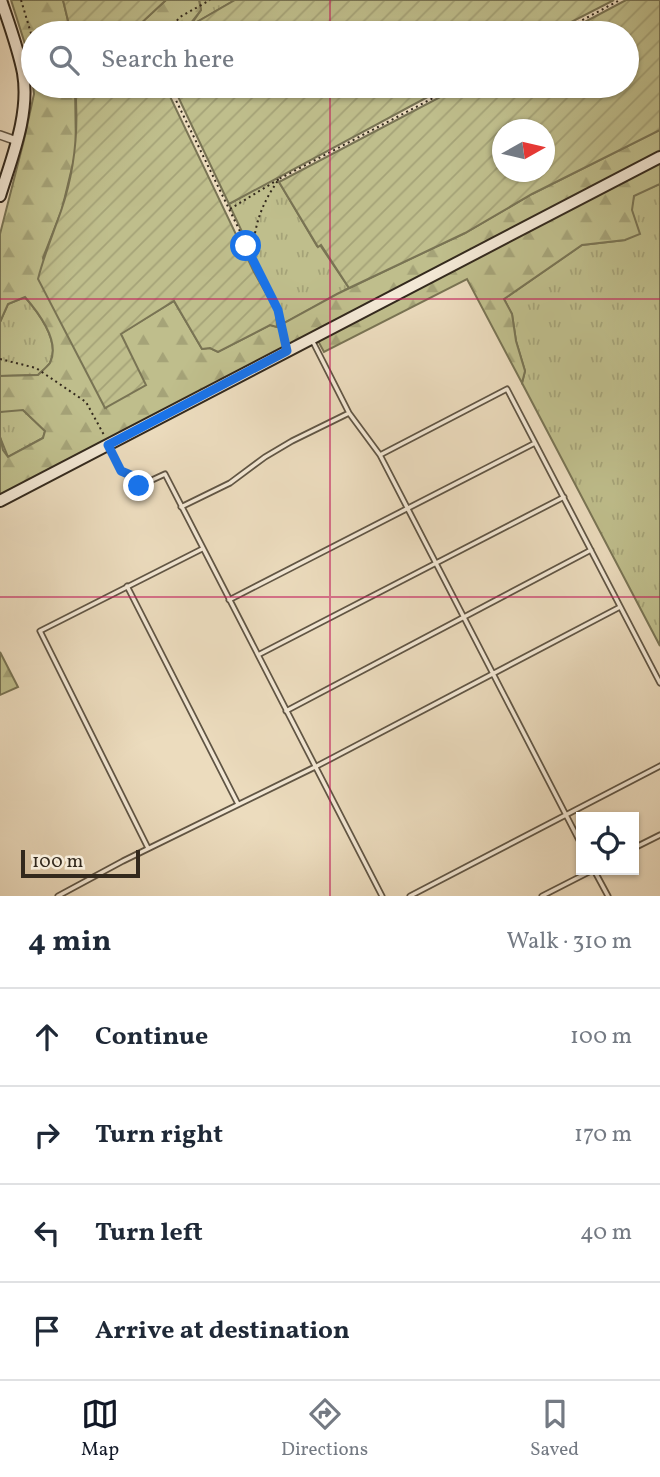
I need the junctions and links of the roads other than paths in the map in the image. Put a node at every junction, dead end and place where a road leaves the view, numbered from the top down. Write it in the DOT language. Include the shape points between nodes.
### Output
graph roads {
  1 [pos="1,0"];
  2 [pos="21,68"];
  3 [pos="23,98"];
  4 [pos="0,135"];
  5 [pos="17,141"];
  6 [pos="660,157"];
  7 [pos="0,196"];
  8 [pos="312,339"];
  9 [pos="349,413"];
  10 [pos="535,443"];
  11 [pos="108,445"];
  12 [pos="380,455"];
  13 [pos="564,497"];
  14 [pos="0,501"];
  15 [pos="181,507"];
  16 [pos="408,509"];
  17 [pos="202,548"];
  18 [pos="591,550"];
  19 [pos="436,563"];
  20 [pos="127,586"];
  21 [pos="229,600"];
  22 [pos="621,607"];
  23 [pos="463,617"];
  24 [pos="257,655"];
  25 [pos="492,675"];
  26 [pos="660,683"];
  27 [pos="286,711"];
  28 [pos="660,766"];
  29 [pos="315,767"];
  30 [pos="238,804"];
  31 [pos="566,815"];
  32 [pos="576,835"];
  33 [pos="660,835"];
  34 [pos="639,846"];
  35 [pos="148,848"];
  36 [pos="584,875"];
  37 [pos="597,875"];
  38 [pos="58,896"];
  39 [pos="382,896"];
  40 [pos="410,896"];
  41 [pos="542,896"];
  42 [pos="608,896"];
  1 -- 2 [label="street"];
  3 -- 5 [label="street"];
  4 -- 5 [label="street"];
  5 -- 7 [label="street"];
  6 -- 8 [label="street"];
  8 -- 9 [label="lane"];
  8 -- 11 [label="street"];
  9 -- 12 [label="lane"];
  9 -- 15 [label="lane"];
  10 -- 12 [label="lane" via="507,389"];
  10 -- 13 [label="lane"];
  10 -- 16 [label="lane"];
  11 -- 14 [label="street"];
  11 -- 15 [label="lane" via="121,471 133,476 139,486 165,474"];
  12 -- 16 [label="lane"];
  13 -- 18 [label="lane"];
  13 -- 19 [label="lane"];
  15 -- 17 [label="lane"];
  16 -- 19 [label="lane"];
  16 -- 21 [label="lane"];
  17 -- 20 [label="lane"];
  17 -- 21 [label="lane"];
  18 -- 22 [label="lane"];
  18 -- 23 [label="lane"];
  19 -- 23 [label="lane"];
  19 -- 24 [label="lane"];
  20 -- 30 [label="lane"];
  20 -- 35 [label="lane" via="40,631"];
  21 -- 24 [label="lane"];
  22 -- 25 [label="lane"];
  22 -- 26 [label="lane"];
  23 -- 25 [label="lane"];
  23 -- 27 [label="lane"];
  24 -- 27 [label="lane"];
  25 -- 29 [label="lane"];
  25 -- 31 [label="lane"];
  27 -- 29 [label="lane"];
  28 -- 31 [label="lane"];
  29 -- 30 [label="lane"];
  29 -- 39 [label="lane"];
  30 -- 35 [label="lane"];
  31 -- 32 [label="lane"];
  31 -- 40 [label="lane"];
  33 -- 34 [label="lane"];
  35 -- 38 [label="lane"];
  36 -- 41 [label="lane"];
  37 -- 42 [label="lane"];
}
